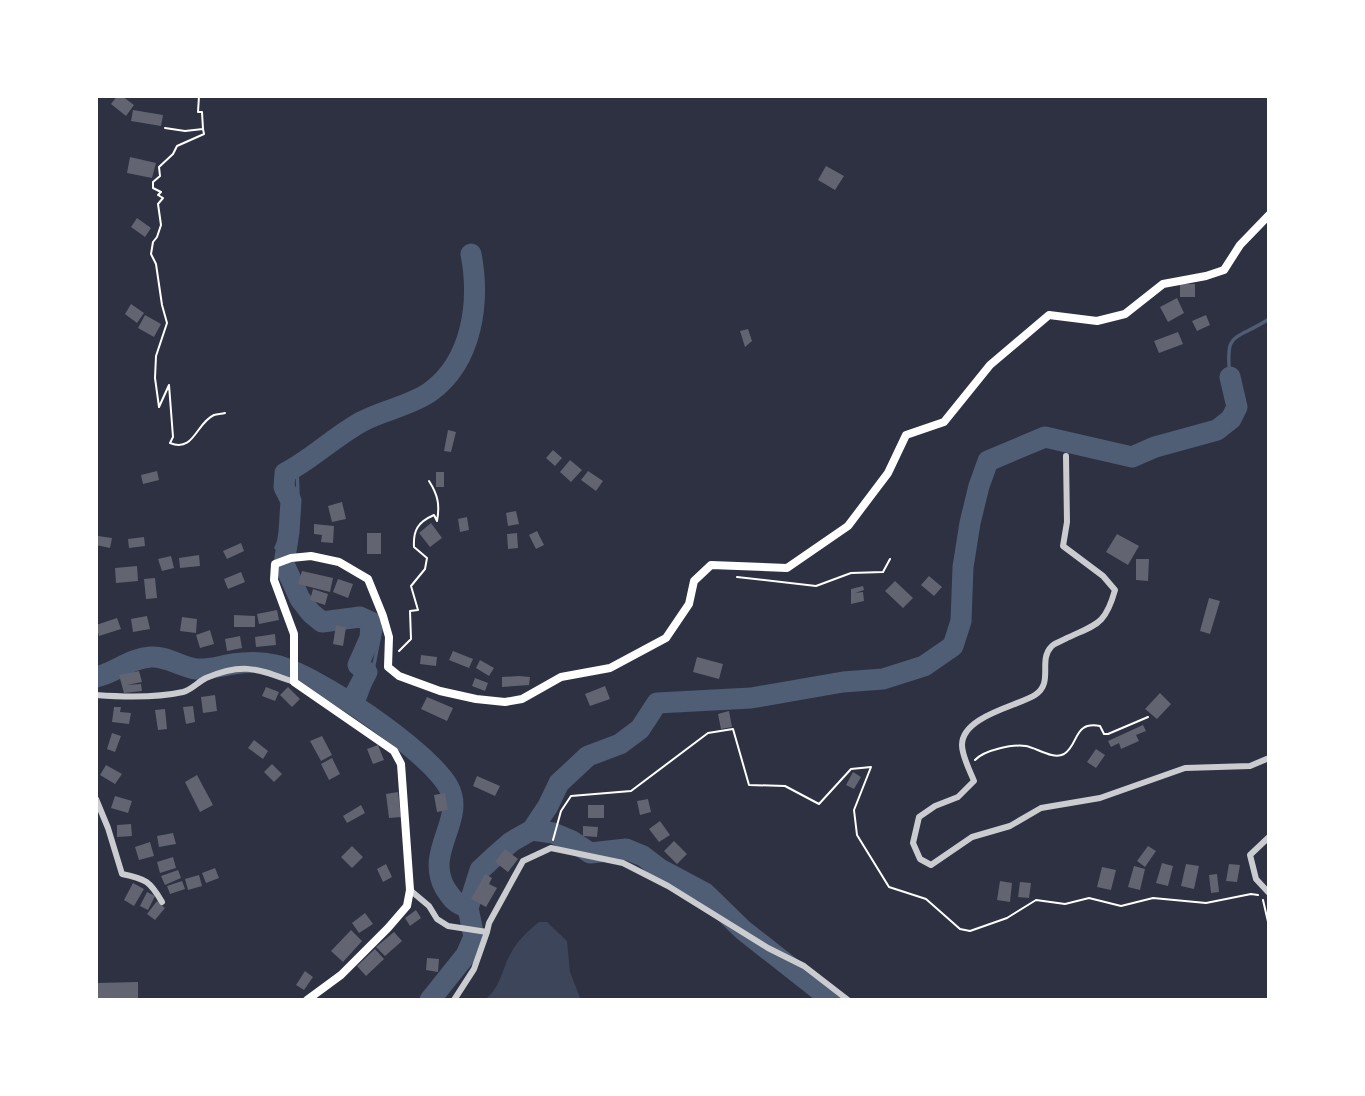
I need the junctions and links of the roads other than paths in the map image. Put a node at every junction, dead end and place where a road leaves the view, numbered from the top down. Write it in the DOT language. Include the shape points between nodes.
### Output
graph roads {
  1 [pos="1269,215"];
  2 [pos="1066,456"];
  3 [pos="294,682"];
  4 [pos="96,695"];
  5 [pos="1268,759"];
  6 [pos="96,799"];
  7 [pos="1269,836"];
  8 [pos="410,890"];
  9 [pos="1269,893"];
  10 [pos="162,902"];
  11 [pos="487,932"];
  12 [pos="307,1000"];
  13 [pos="454,1000"];
  14 [pos="848,1000"];
  1 -- 3 [label="main road" via="1224,270 1163,285 1125,314 1097,320 1049,315 990,365 944,422 906,435 888,473 848,527 787,568 711,565 694,581 689,604 666,638 610,668 561,677 523,699 505,702 440,691 399,676 388,667 389,637 368,579 339,562 311,556 275,564 274,580 294,634"];
  2 -- 5 [label="street" via="1063,546 1115,590 1110,608 1102,621 1052,644 1045,655 1046,681 1036,695 1004,706 980,720 965,736 962,745 974,781 958,797 919,817 914,843 920,859 931,865 972,837 1010,825 1041,808 1100,798 1185,768 1240,767"];
  3 -- 4 [label="street" via="234,667 186,692"];
  3 -- 8 [label="main road" via="394,751 401,764"];
  6 -- 10 [label="street" via="122,874 152,884"];
  7 -- 9 [label="street" via="1250,855 1256,878"];
  8 -- 11 [label="street" via="448,926"];
  8 -- 12 [label="main road" via="407,906 388,928 341,975"];
  11 -- 13 [label="street" via="474,968"];
  11 -- 14 [label="street" via="523,861 551,848 623,863 668,886 804,966"];
}
